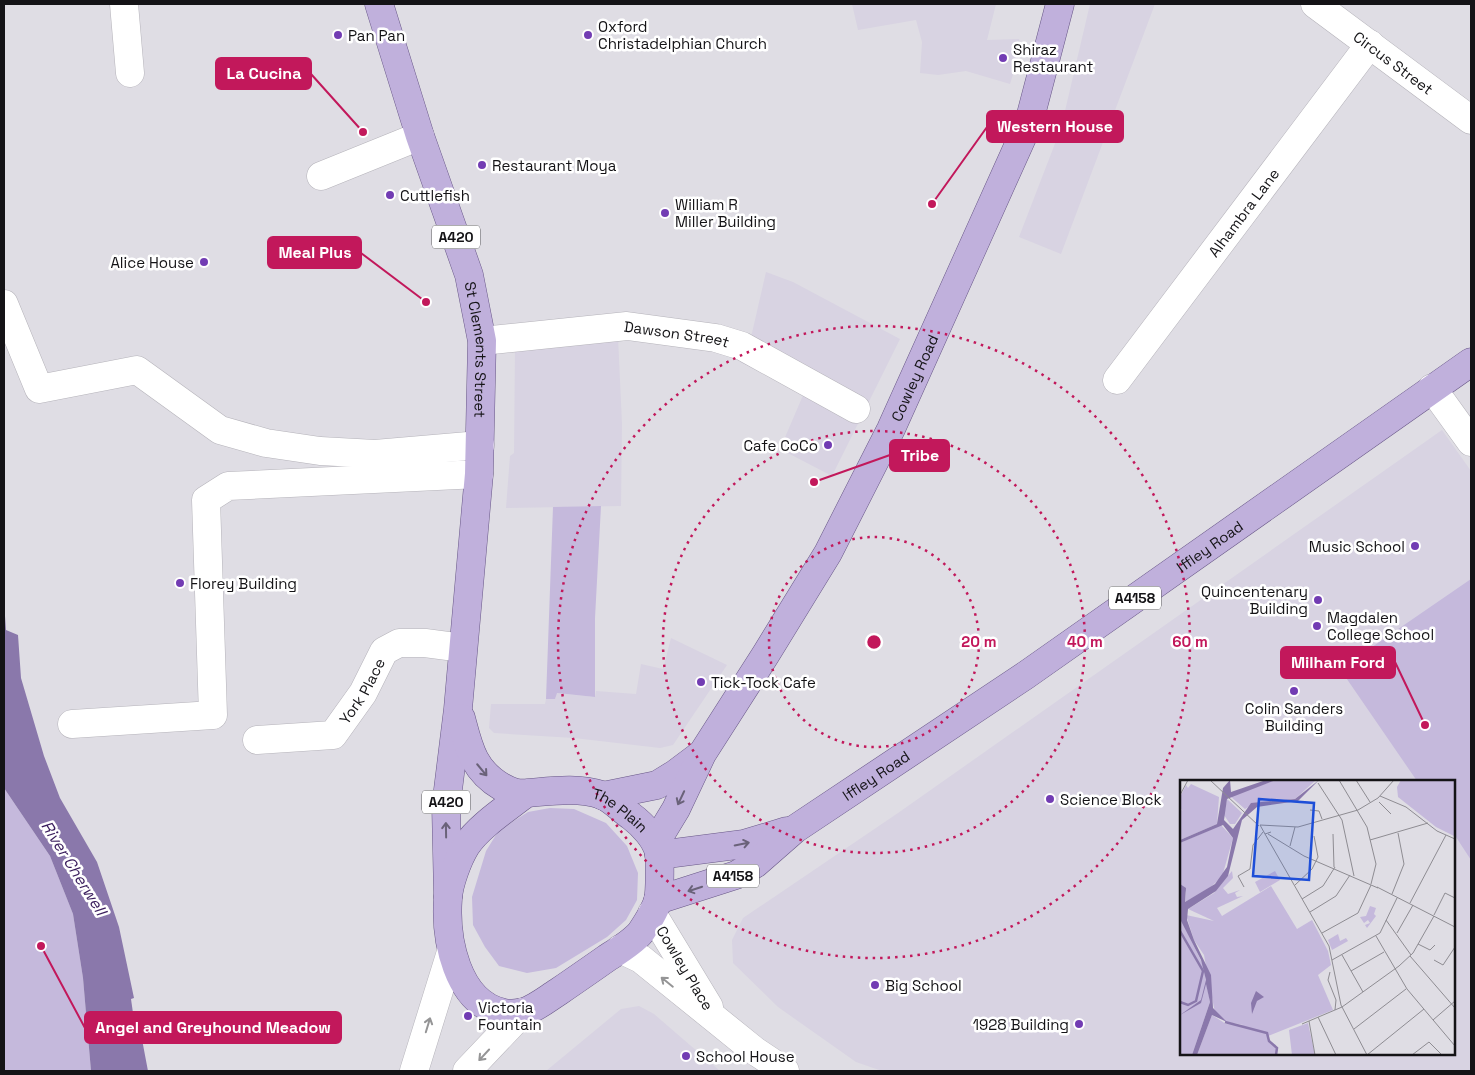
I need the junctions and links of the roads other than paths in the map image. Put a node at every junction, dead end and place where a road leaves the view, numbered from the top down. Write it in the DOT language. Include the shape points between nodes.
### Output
graph roads {
  1 [pos="124,4"];
  2 [pos="379,4"];
  3 [pos="1060,4"];
  4 [pos="1314,4"];
  5 [pos="1370,44"];
  6 [pos="130,73"];
  7 [pos="1471,120"];
  8 [pos="420,136"];
  9 [pos="321,176"];
  10 [pos="4,304"];
  11 [pos="482,340"];
  12 [pos="1471,362"];
  13 [pos="1117,380"];
  14 [pos="1432,388"];
  15 [pos="856,409"];
  16 [pos="1471,442"];
  17 [pos="480,445"];
  18 [pos="479,474"];
  19 [pos="463,648"];
  20 [pos="458,709"];
  21 [pos="72,724"];
  22 [pos="257,740"];
  23 [pos="702,754"];
  24 [pos="525,794"];
  25 [pos="604,796"];
  26 [pos="795,829"];
  27 [pos="658,849"];
  28 [pos="448,896"];
  29 [pos="655,907"];
  30 [pos="620,949"];
  31 [pos="451,952"];
  32 [pos="523,1012"];
  33 [pos="719,1023"];
  34 [pos="414,1071"];
  35 [pos="468,1071"];
  36 [pos="785,1071"];
  1 -- 6 [label="street"];
  2 -- 8 [label="main road, St Clements Street / A420"];
  3 -- 23 [label="main road, Cowley Road" via="1029,122 891,429 828,553"];
  4 -- 5 [label="street, Circus Street"];
  5 -- 7 [label="street, Circus Street"];
  5 -- 13 [label="street, Alhambra Lane"];
  8 -- 9 [label="street"];
  8 -- 11 [label="main road, St Clements Street / A420" via="469,275"];
  10 -- 17 [label="street" via="39,389 137,370 220,430 266,442 320,451 375,454"];
  11 -- 15 [label="street, Dawson Street" via="626,326 716,338 742,346"];
  11 -- 17 [label="main road, St Clements Street / A420"];
  12 -- 14 [label="main road, Iffley Road / A4158"];
  14 -- 16 [label="street"];
  14 -- 26 [label="main road, Iffley Road / A4158" via="1026,675"];
  17 -- 18 [label="main road, St Clements Street / A420"];
  18 -- 19 [label="main road, St Clements Street / A420"];
  18 -- 21 [label="street" via="228,486 206,500 213,714"];
  19 -- 20 [label="main road, St Clements Street / A420"];
  19 -- 22 [label="street, York Place" via="399,643 384,651 363,693 333,735"];
  20 -- 24 [label="main road, St Clements Street / A420, one-way" via="473,759 482,772 513,793"];
  28 -- 20 [label="main road, St Clements Street / A420, one-way" via="446,806"];
  23 -- 25 [label="main road, Cowley Road" via="657,785"];
  23 -- 27 [label="main road, Cowley Road, one-way"];
  24 -- 25 [label="main road, The Plain" via="557,790"];
  24 -- 28 [label="main road, The Plain" via="493,818 468,844 459,860"];
  25 -- 27 [label="main road, The Plain" via="637,820"];
  27 -- 26 [label="main road, Iffley Road / A4158, one-way" via="744,844"];
  26 -- 29 [label="main road, Iffley Road / A4158, one-way" via="736,876"];
  27 -- 29 [label="main road"];
  28 -- 31 [label="main road, The Plain"];
  29 -- 30 [label="main road" via="640,933"];
  29 -- 33 [label="street, Cowley Place"];
  30 -- 32 [label="main road"];
  33 -- 30 [label="street, Cowley Place, one-way" via="641,960"];
  31 -- 32 [label="main road, The Plain" via="466,984 480,1001 505,1014"];
  34 -- 31 [label="street, The Plain, one-way"];
  32 -- 35 [label="street, one-way"];
  33 -- 36 [label="street, Cowley Place"];
}
